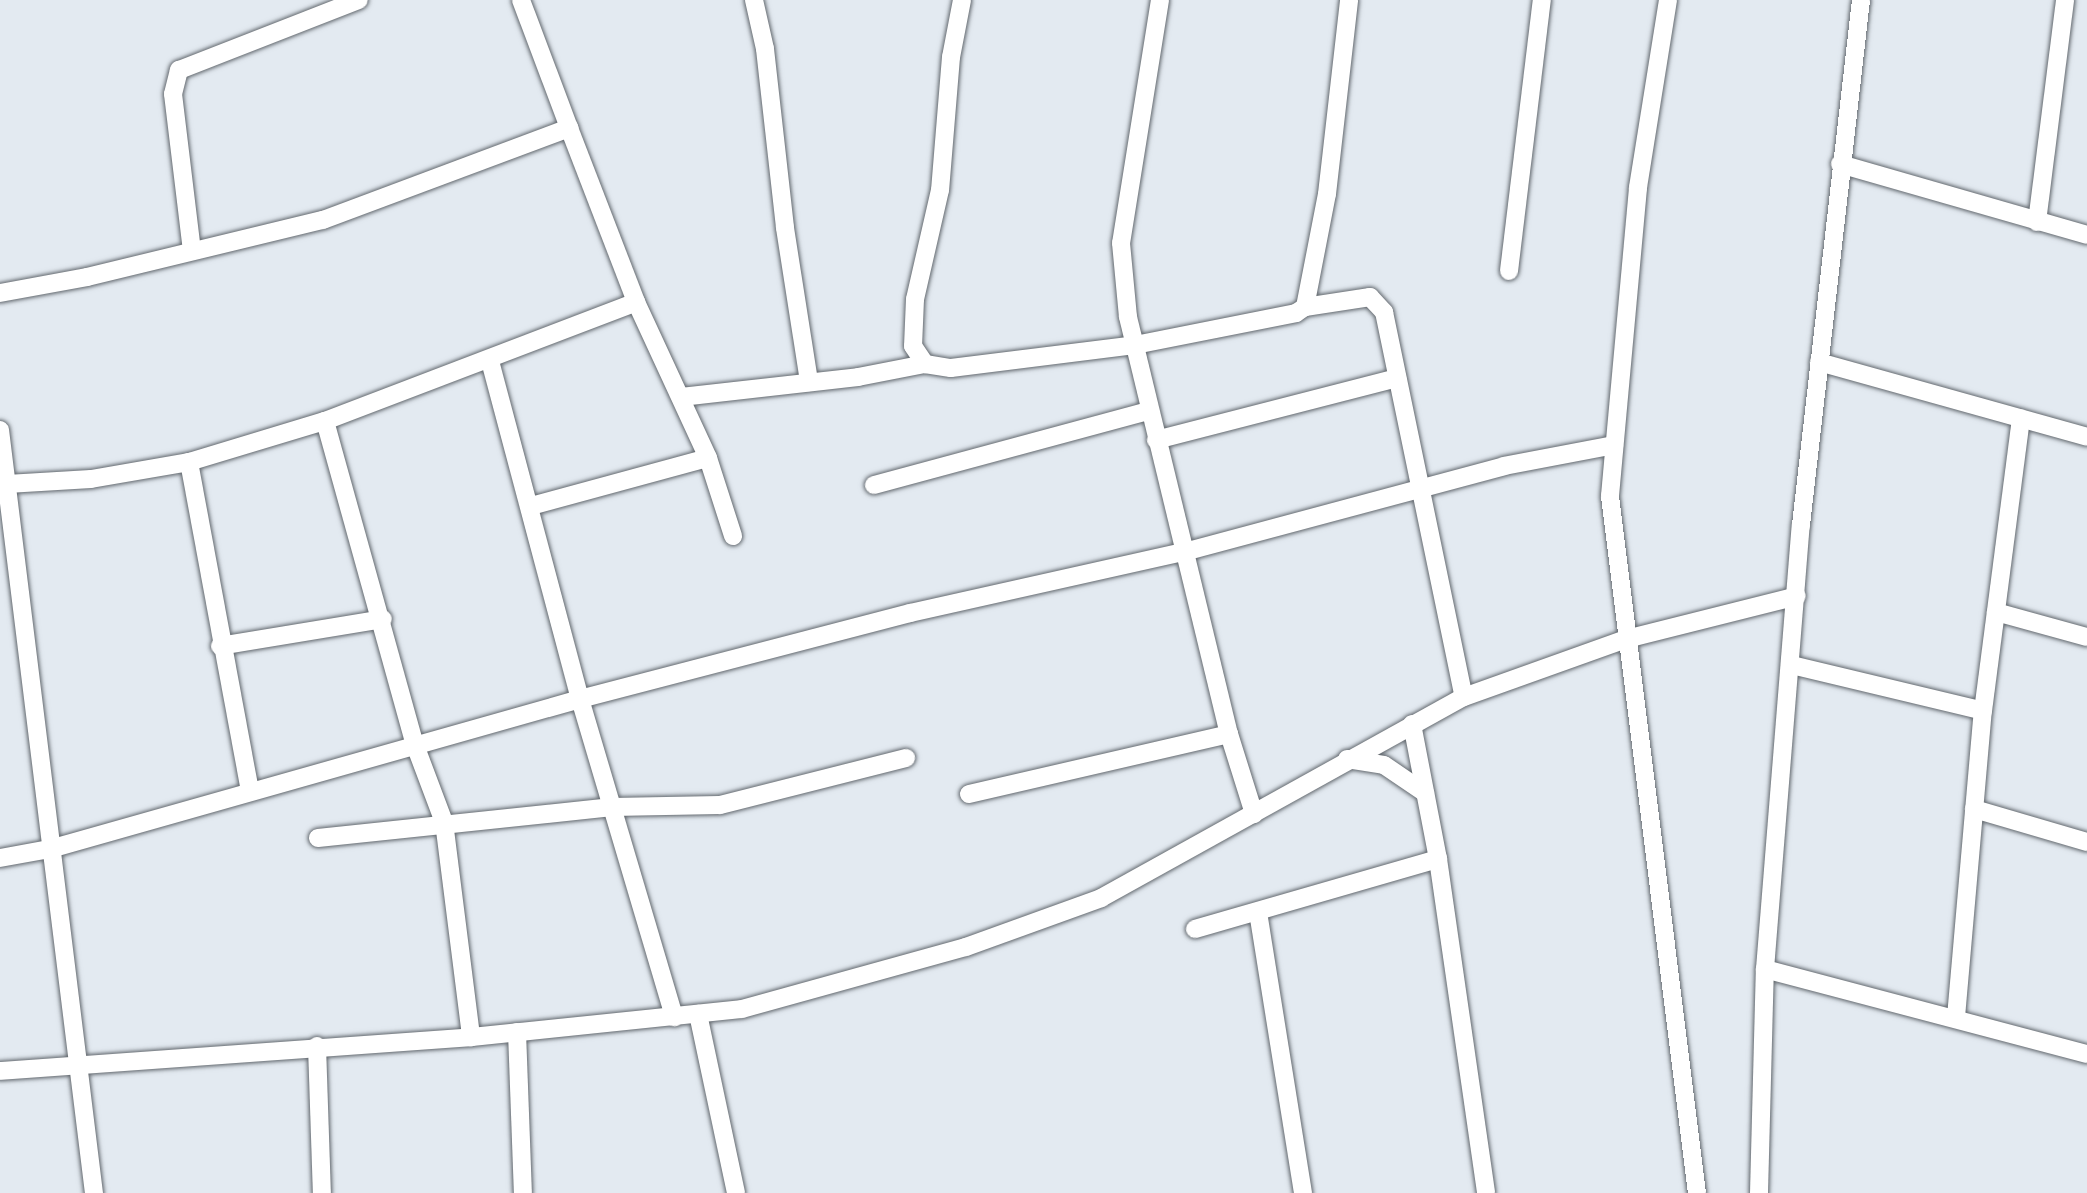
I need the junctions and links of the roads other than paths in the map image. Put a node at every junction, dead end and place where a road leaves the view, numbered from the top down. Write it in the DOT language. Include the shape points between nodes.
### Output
graph roads {
  1 [pos="359,0"];
  2 [pos="521,0"];
  3 [pos="754,0"];
  4 [pos="962,0"];
  5 [pos="1160,0"];
  6 [pos="1349,0"];
  7 [pos="1542,0"];
  8 [pos="1668,0"];
  9 [pos="1861,0"];
  10 [pos="2065,0"];
  11 [pos="569,128"];
  12 [pos="1840,164"];
  13 [pos="2037,222"];
  14 [pos="2087,236"];
  15 [pos="192,251"];
  16 [pos="1509,270"];
  17 [pos="0,293"];
  18 [pos="636,302"];
  19 [pos="1305,306"];
  20 [pos="1135,345"];
  21 [pos="490,361"];
  22 [pos="1818,362"];
  23 [pos="925,364"];
  24 [pos="1397,378"];
  25 [pos="809,382"];
  26 [pos="681,396"];
  27 [pos="1149,411"];
  28 [pos="2021,418"];
  29 [pos="325,421"];
  30 [pos="0,430"];
  31 [pos="2087,437"];
  32 [pos="1156,440"];
  33 [pos="1614,445"];
  34 [pos="708,458"];
  35 [pos="189,462"];
  36 [pos="7,484"];
  37 [pos="874,485"];
  38 [pos="1418,489"];
  39 [pos="530,506"];
  40 [pos="732,536"];
  41 [pos="1184,552"];
  42 [pos="1797,596"];
  43 [pos="1996,612"];
  44 [pos="383,619"];
  45 [pos="2087,637"];
  46 [pos="1626,638"];
  47 [pos="220,646"];
  48 [pos="1792,665"];
  49 [pos="1464,697"];
  50 [pos="580,699"];
  51 [pos="1983,711"];
  52 [pos="1412,724"];
  53 [pos="1229,734"];
  54 [pos="415,745"];
  55 [pos="906,758"];
  56 [pos="1347,759"];
  57 [pos="250,790"];
  58 [pos="1425,793"];
  59 [pos="968,794"];
  60 [pos="612,807"];
  61 [pos="1974,810"];
  62 [pos="1254,814"];
  63 [pos="444,822"];
  64 [pos="318,838"];
  65 [pos="2087,842"];
  66 [pos="50,849"];
  67 [pos="0,858"];
  68 [pos="1438,859"];
  69 [pos="1258,912"];
  70 [pos="1195,929"];
  71 [pos="1766,969"];
  72 [pos="698,1014"];
  73 [pos="674,1016"];
  74 [pos="1956,1017"];
  75 [pos="517,1032"];
  76 [pos="471,1036"];
  77 [pos="316,1046"];
  78 [pos="2087,1054"];
  79 [pos="80,1062"];
  80 [pos="0,1071"];
  81 [pos="94,1193"];
  82 [pos="322,1193"];
  83 [pos="523,1193"];
  84 [pos="736,1193"];
  85 [pos="1304,1193"];
  86 [pos="1486,1193"];
  87 [pos="1697,1193"];
  88 [pos="1759,1193"];
  1 -- 15 [label="street" via="179,70 173,94"];
  2 -- 11 [label="street"];
  3 -- 25 [label="street"];
  4 -- 23 [label="street" via="940,190 916,299 913,346"];
  5 -- 20 [label="street" via="1121,243"];
  6 -- 19 [label="street"];
  7 -- 16 [label="street"];
  8 -- 33 [label="street" via="1638,188"];
  9 -- 12 [label="street"];
  10 -- 13 [label="street"];
  11 -- 15 [label="street" via="323,220"];
  11 -- 18 [label="street"];
  12 -- 13 [label="street"];
  12 -- 22 [label="street"];
  13 -- 14 [label="street"];
  15 -- 17 [label="street"];
  18 -- 21 [label="street"];
  18 -- 26 [label="street"];
  19 -- 20 [label="street"];
  19 -- 24 [label="street" via="1376,299"];
  20 -- 23 [label="street" via="951,368"];
  20 -- 27 [label="street"];
  21 -- 29 [label="street"];
  21 -- 39 [label="street"];
  22 -- 28 [label="street"];
  22 -- 42 [label="street"];
  23 -- 25 [label="street"];
  24 -- 32 [label="street"];
  24 -- 38 [label="street"];
  25 -- 26 [label="street"];
  26 -- 34 [label="street"];
  27 -- 32 [label="street"];
  27 -- 37 [label="street"];
  28 -- 31 [label="street"];
  28 -- 43 [label="street"];
  29 -- 35 [label="street"];
  29 -- 44 [label="street"];
  30 -- 36 [label="street"];
  32 -- 41 [label="street"];
  33 -- 38 [label="street"];
  33 -- 46 [label="street" via="1610,496"];
  34 -- 39 [label="street"];
  34 -- 40 [label="street"];
  35 -- 36 [label="street"];
  35 -- 47 [label="street"];
  36 -- 66 [label="street"];
  38 -- 41 [label="street"];
  38 -- 49 [label="street"];
  39 -- 50 [label="street"];
  41 -- 50 [label="street" via="910,612"];
  41 -- 53 [label="street"];
  42 -- 46 [label="street"];
  42 -- 48 [label="street"];
  43 -- 45 [label="street"];
  43 -- 51 [label="street"];
  44 -- 47 [label="street"];
  44 -- 54 [label="street"];
  46 -- 49 [label="street"];
  46 -- 87 [label="street"];
  47 -- 57 [label="street"];
  48 -- 51 [label="street"];
  48 -- 71 [label="street"];
  49 -- 52 [label="street"];
  50 -- 54 [label="street"];
  50 -- 60 [label="street"];
  51 -- 61 [label="street"];
  52 -- 56 [label="street"];
  52 -- 58 [label="street"];
  53 -- 59 [label="street"];
  53 -- 62 [label="street"];
  54 -- 57 [label="street"];
  54 -- 63 [label="street"];
  55 -- 60 [label="street" via="720,805"];
  56 -- 58 [label="street" via="1384,765"];
  56 -- 62 [label="street"];
  57 -- 66 [label="street"];
  58 -- 68 [label="street"];
  60 -- 63 [label="street"];
  60 -- 73 [label="street"];
  61 -- 65 [label="street"];
  61 -- 74 [label="street"];
  62 -- 72 [label="street" via="1101,898 997,936 742,1009"];
  63 -- 64 [label="street"];
  63 -- 76 [label="street"];
  66 -- 67 [label="street"];
  66 -- 79 [label="street"];
  68 -- 69 [label="street"];
  68 -- 86 [label="street"];
  69 -- 70 [label="street"];
  69 -- 85 [label="street"];
  71 -- 74 [label="street"];
  71 -- 88 [label="street"];
  72 -- 73 [label="street"];
  72 -- 84 [label="street"];
  73 -- 75 [label="street"];
  74 -- 78 [label="street"];
  75 -- 76 [label="street"];
  75 -- 83 [label="street"];
  76 -- 77 [label="street"];
  77 -- 79 [label="street"];
  77 -- 82 [label="street"];
  79 -- 80 [label="street"];
  79 -- 81 [label="street"];
}
